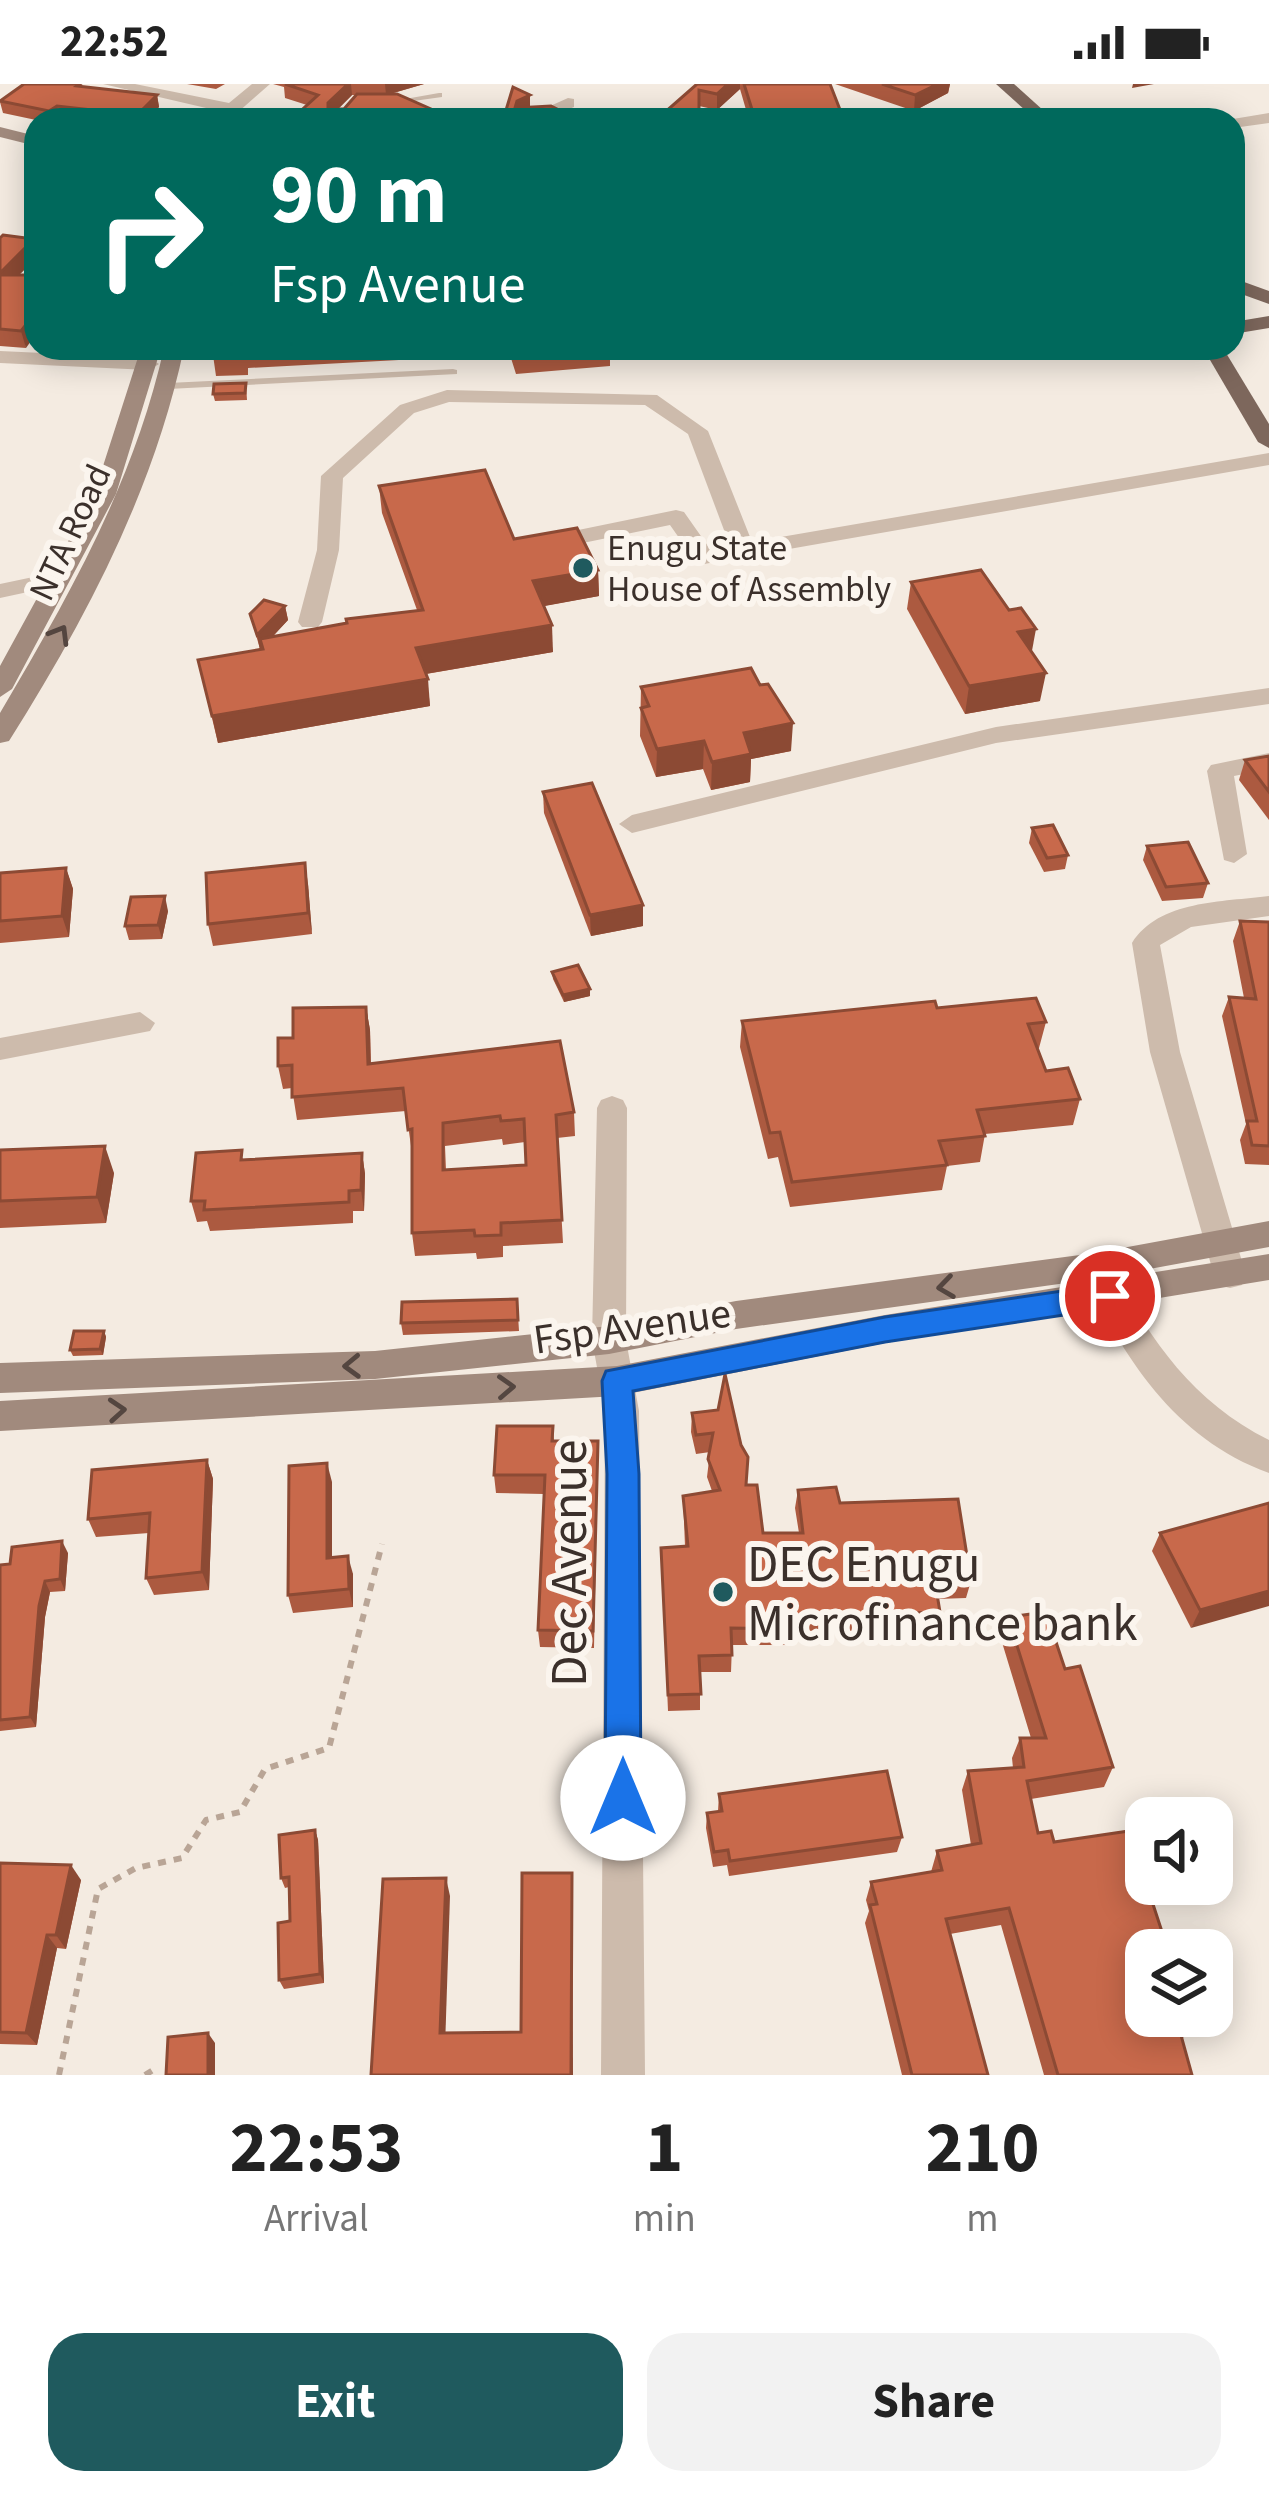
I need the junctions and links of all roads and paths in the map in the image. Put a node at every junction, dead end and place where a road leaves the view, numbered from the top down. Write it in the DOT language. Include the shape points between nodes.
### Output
graph roads {
  1 [pos="111,84"];
  2 [pos="262,84"];
  3 [pos="984,84"];
  4 [pos="1004,84"];
  5 [pos="439,94"];
  6 [pos="377,102"];
  7 [pos="568,103"];
  8 [pos="203,108"];
  9 [pos="233,108"];
  10 [pos="556,108"];
  11 [pos="1011,108"];
  12 [pos="1032,108"];
  13 [pos="149,360"];
  14 [pos="172,360"];
  15 [pos="1220,360"];
  16 [pos="454,372"];
  17 [pos="168,386"];
  18 [pos="1269,442"];
  19 [pos="1269,459"];
  20 [pos="549,543"];
  21 [pos="743,549"];
  22 [pos="57,579"];
  23 [pos="0,592"];
  24 [pos="310,622"];
  25 [pos="0,689"];
  26 [pos="1269,696"];
  27 [pos="0,735"];
  28 [pos="1269,760"];
  29 [pos="632,824"];
  30 [pos="1234,854"];
  31 [pos="1269,906"];
  32 [pos="140,1023"];
  33 [pos="0,1049"];
  34 [pos="612,1108"];
  35 [pos="1269,1234"];
  36 [pos="1225,1259"];
  37 [pos="1269,1268"];
  38 [pos="1102,1281"];
  39 [pos="1037,1291"];
  40 [pos="802,1306"];
  41 [pos="609,1340"];
  42 [pos="804,1345"];
  43 [pos="0,1378"];
  44 [pos="617,1381"];
  45 [pos="0,1416"];
  46 [pos="1269,1456"];
  47 [pos="382,1544"];
  48 [pos="158,2067"];
  49 [pos="59,2075"];
  50 [pos="145,2075"];
  51 [pos="622,2075"];
  1 -- 8 [label="street"];
  2 -- 9 [label="street"];
  3 -- 11 [label="main road"];
  4 -- 12 [label="main road"];
  5 -- 6 [label="lane"];
  7 -- 10 [label="street"];
  13 -- 22 [label="main road, NTA Road" via="104,494"];
  14 -- 17 [label="main road, NTA Road"];
  15 -- 18 [label="main road"];
  16 -- 17 [label="lane"];
  27 -- 17 [label="main road, NTA Road, one-way" via="124,514"];
  19 -- 21 [label="street"];
  20 -- 21 [label="street" via="676,517 704,557"];
  21 -- 24 [label="street" via="697,431 650,399 447,396 407,409 332,476 328,550"];
  22 -- 23 [label="street"];
  22 -- 25 [label="main road, NTA Road"];
  26 -- 29 [label="street" via="996,736"];
  28 -- 30 [label="street" via="1220,771"];
  31 -- 36 [label="street" via="1186,920 1157,929 1146,943 1166,1052"];
  32 -- 33 [label="street"];
  34 -- 41 [label="street, Dec Avenue"];
  35 -- 36 [label="main road, Fsp Avenue"];
  36 -- 37 [label="main road, Fsp Avenue"];
  36 -- 38 [label="main road, Fsp Avenue"];
  38 -- 39 [label="main road, Fsp Avenue"];
  38 -- 46 [label="street" via="1183,1406"];
  39 -- 40 [label="main road, Fsp Avenue, one-way"];
  39 -- 42 [label="main road, Fsp Avenue"];
  40 -- 41 [label="main road, Fsp Avenue"];
  40 -- 42 [label="main road"];
  41 -- 43 [label="main road, Fsp Avenue, one-way" via="375,1365"];
  41 -- 44 [label="street, Dec Avenue"];
  42 -- 44 [label="main road, Fsp Avenue"];
  45 -- 44 [label="main road, Fsp Avenue, one-way"];
  44 -- 51 [label="street, Dec Avenue"];
  47 -- 49 [label="path" via="329,1748 266,1769 240,1812 206,1820 182,1858 136,1868 98,1889"];
  48 -- 50 [label="path"];
}
